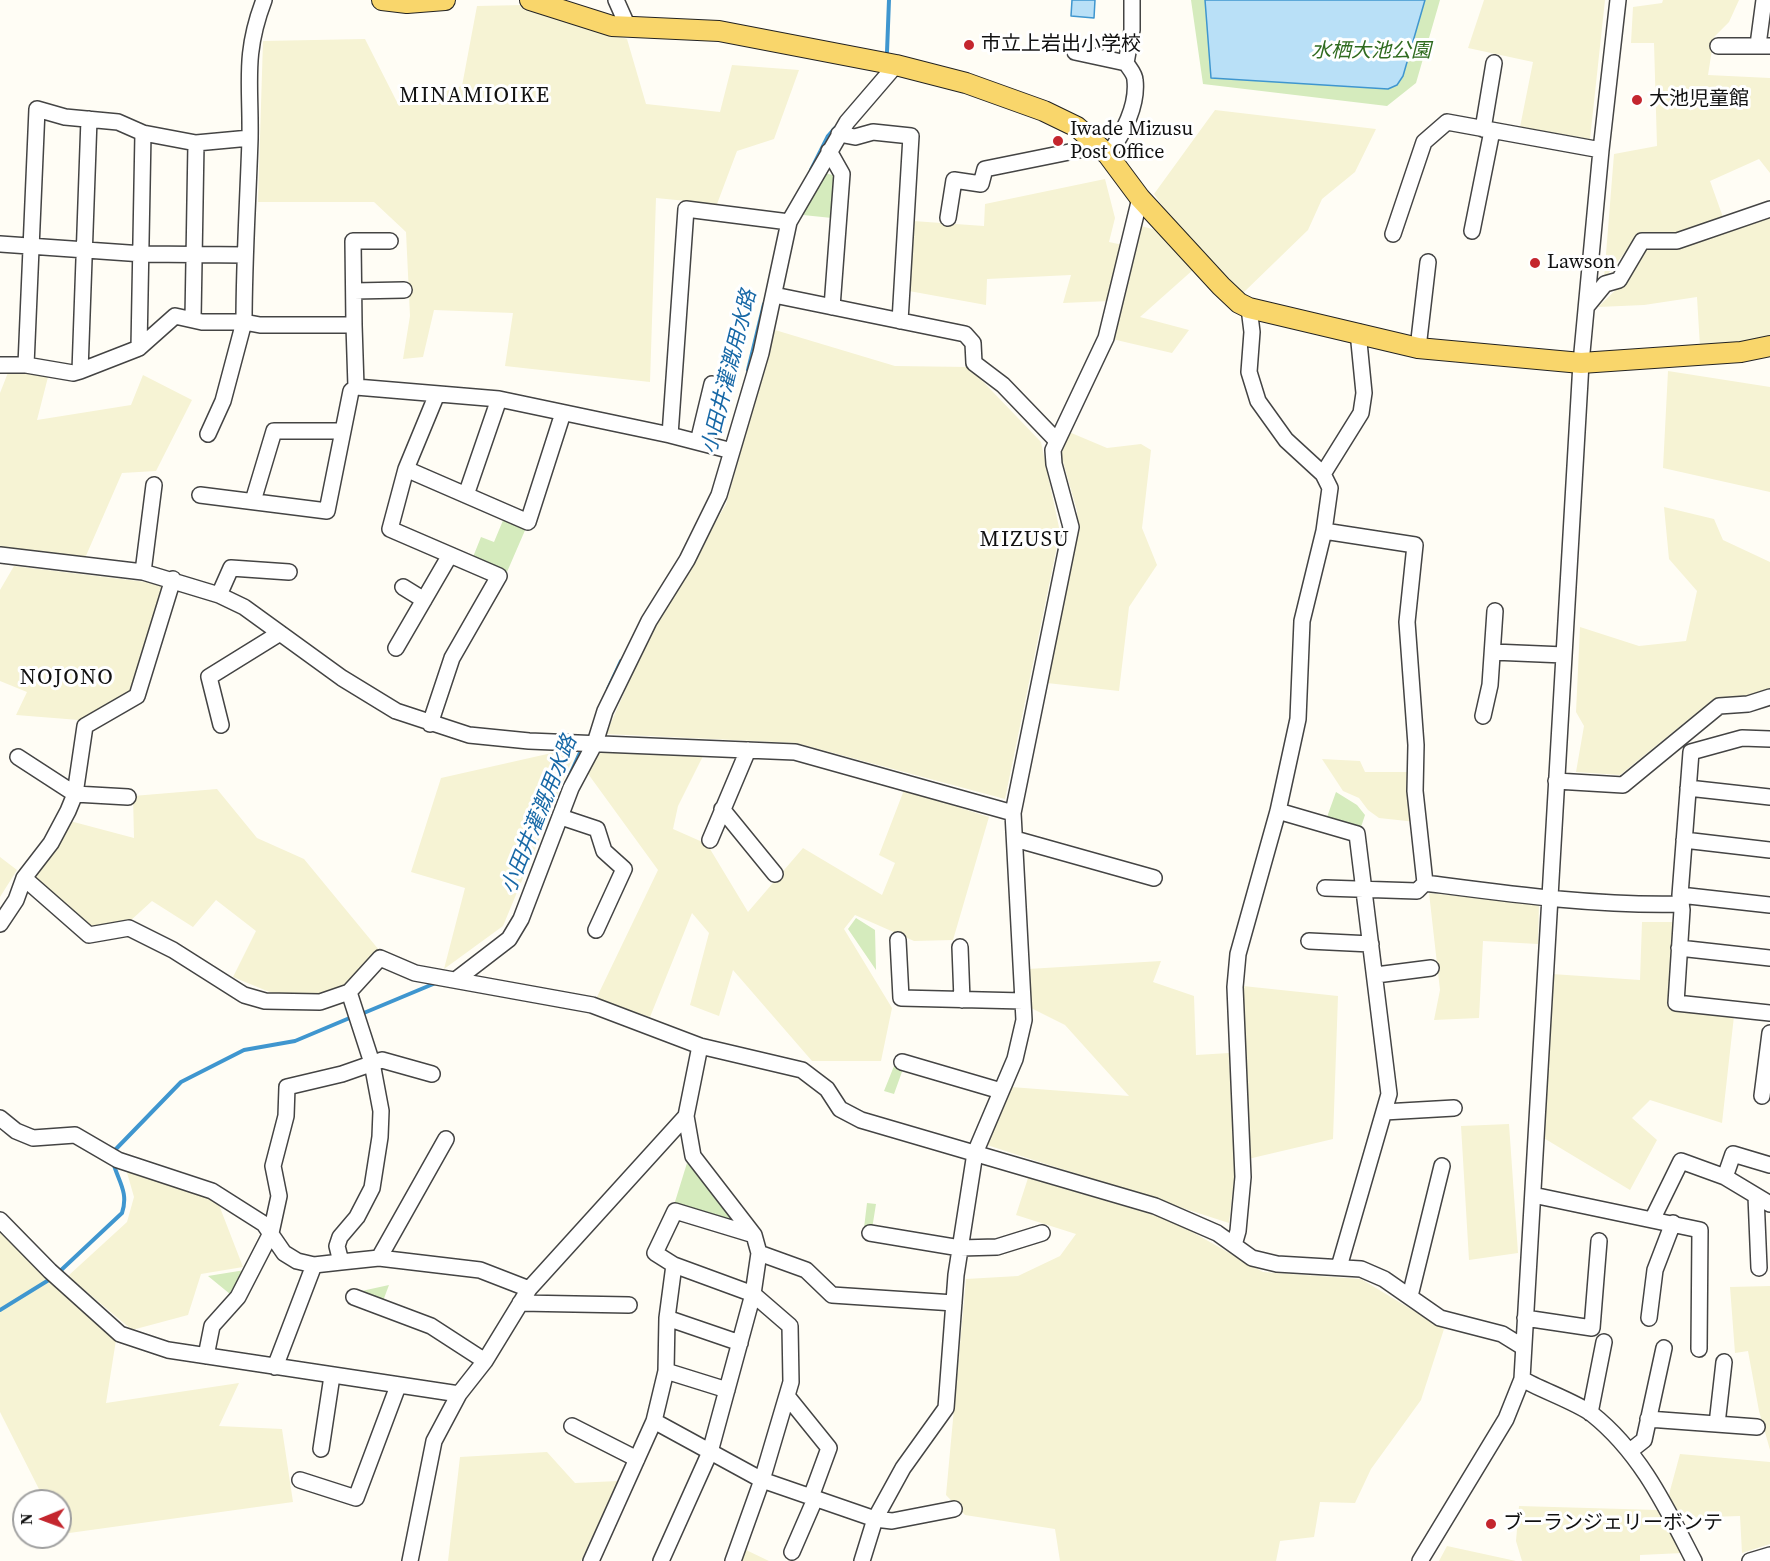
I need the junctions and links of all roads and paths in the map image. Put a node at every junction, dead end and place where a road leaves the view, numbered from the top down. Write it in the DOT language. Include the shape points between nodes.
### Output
graph roads {
  1 [pos="264,0"];
  2 [pos="382,0"];
  3 [pos="445,0"];
  4 [pos="530,0"];
  5 [pos="616,0"];
  6 [pos="1132,0"];
  7 [pos="1618,0"];
  8 [pos="1764,0"];
  9 [pos="628,27"];
  10 [pos="1718,46"];
  11 [pos="1764,46"];
  12 [pos="1075,52"];
  13 [pos="1126,63"];
  14 [pos="1494,63"];
  15 [pos="896,65"];
  16 [pos="89,119"];
  17 [pos="1487,130"];
  18 [pos="143,132"];
  19 [pos="839,134"];
  20 [pos="250,138"];
  21 [pos="1093,141"];
  22 [pos="196,143"];
  23 [pos="1601,150"];
  24 [pos="829,151"];
  25 [pos="1108,155"];
  26 [pos="1140,198"];
  27 [pos="1770,209"];
  28 [pos="948,218"];
  29 [pos="783,222"];
  30 [pos="1472,231"];
  31 [pos="1394,234"];
  32 [pos="390,241"];
  33 [pos="0,244"];
  34 [pos="32,245"];
  35 [pos="85,250"];
  36 [pos="142,254"];
  37 [pos="194,255"];
  38 [pos="244,255"];
  39 [pos="1428,262"];
  40 [pos="404,290"];
  41 [pos="354,291"];
  42 [pos="774,295"];
  43 [pos="1587,306"];
  44 [pos="832,307"];
  45 [pos="1249,308"];
  46 [pos="193,319"];
  47 [pos="900,321"];
  48 [pos="244,322"];
  49 [pos="354,325"];
  50 [pos="1358,332"];
  51 [pos="1770,346"];
  52 [pos="139,348"];
  53 [pos="1418,348"];
  54 [pos="1581,363"];
  55 [pos="0,365"];
  56 [pos="26,365"];
  57 [pos="80,371"];
  58 [pos="712,384"];
  59 [pos="356,387"];
  60 [pos="437,394"];
  61 [pos="499,399"];
  62 [pos="564,414"];
  63 [pos="343,431"];
  64 [pos="208,434"];
  65 [pos="670,435"];
  66 [pos="1056,440"];
  67 [pos="698,442"];
  68 [pos="728,450"];
  69 [pos="406,469"];
  70 [pos="1323,474"];
  71 [pos="154,485"];
  72 [pos="200,495"];
  73 [pos="466,495"];
  74 [pos="253,501"];
  75 [pos="1324,531"];
  76 [pos="0,555"];
  77 [pos="450,555"];
  78 [pos="143,572"];
  79 [pos="289,572"];
  80 [pos="173,579"];
  81 [pos="403,587"];
  82 [pos="219,595"];
  83 [pos="424,600"];
  84 [pos="1495,611"];
  85 [pos="280,633"];
  86 [pos="396,648"];
  87 [pos="1493,652"];
  88 [pos="1564,655"];
  89 [pos="1770,697"];
  90 [pos="1483,716"];
  91 [pos="430,724"];
  92 [pos="221,725"];
  93 [pos="1770,739"];
  94 [pos="595,742"];
  95 [pos="748,750"];
  96 [pos="18,757"];
  97 [pos="1556,781"];
  98 [pos="1688,788"];
  99 [pos="75,794"];
  100 [pos="128,797"];
  101 [pos="1770,797"];
  102 [pos="723,810"];
  103 [pos="1278,811"];
  104 [pos="1013,813"];
  105 [pos="561,817"];
  106 [pos="1015,838"];
  107 [pos="710,840"];
  108 [pos="1684,840"];
  109 [pos="1770,850"];
  110 [pos="775,874"];
  111 [pos="24,878"];
  112 [pos="1154,878"];
  113 [pos="1425,883"];
  114 [pos="1325,888"];
  115 [pos="1364,889"];
  116 [pos="1550,899"];
  117 [pos="1680,899"];
  118 [pos="1770,904"];
  119 [pos="0,924"];
  120 [pos="596,930"];
  121 [pos="898,940"];
  122 [pos="1309,941"];
  123 [pos="1371,944"];
  124 [pos="960,946"];
  125 [pos="1679,948"];
  126 [pos="1770,958"];
  127 [pos="1431,968"];
  128 [pos="1376,975"];
  129 [pos="457,979"];
  130 [pos="349,992"];
  131 [pos="962,999"];
  132 [pos="1023,1001"];
  133 [pos="1770,1012"];
  134 [pos="1770,1033"];
  135 [pos="700,1046"];
  136 [pos="902,1062"];
  137 [pos="372,1063"];
  138 [pos="432,1074"];
  139 [pos="1001,1091"];
  140 [pos="1762,1096"];
  141 [pos="1454,1108"];
  142 [pos="1384,1112"];
  143 [pos="686,1116"];
  144 [pos="0,1118"];
  145 [pos="446,1139"];
  146 [pos="975,1153"];
  147 [pos="1770,1165"];
  148 [pos="1442,1166"];
  149 [pos="1725,1177"];
  150 [pos="1533,1195"];
  151 [pos="1756,1196"];
  152 [pos="1770,1204"];
  153 [pos="0,1220"];
  154 [pos="1652,1220"];
  155 [pos="1673,1223"];
  156 [pos="272,1233"];
  157 [pos="870,1233"];
  158 [pos="1042,1233"];
  159 [pos="754,1235"];
  160 [pos="1599,1241"];
  161 [pos="1234,1245"];
  162 [pos="960,1248"];
  163 [pos="759,1253"];
  164 [pos="379,1258"];
  165 [pos="341,1262"];
  166 [pos="314,1265"];
  167 [pos="674,1265"];
  168 [pos="1339,1268"];
  169 [pos="1760,1268"];
  170 [pos="529,1289"];
  171 [pos="753,1294"];
  172 [pos="1410,1296"];
  173 [pos="354,1297"];
  174 [pos="954,1302"];
  175 [pos="520,1303"];
  176 [pos="629,1305"];
  177 [pos="667,1318"];
  178 [pos="1525,1318"];
  179 [pos="1649,1318"];
  180 [pos="740,1342"];
  181 [pos="1604,1342"];
  182 [pos="1522,1347"];
  183 [pos="1664,1348"];
  184 [pos="1699,1349"];
  185 [pos="206,1356"];
  186 [pos="485,1361"];
  187 [pos="1724,1362"];
  188 [pos="275,1367"];
  189 [pos="666,1371"];
  190 [pos="332,1376"];
  191 [pos="1522,1379"];
  192 [pos="398,1386"];
  193 [pos="727,1390"];
  194 [pos="459,1394"];
  195 [pos="787,1396"];
  196 [pos="1590,1413"];
  197 [pos="1648,1419"];
  198 [pos="654,1421"];
  199 [pos="1717,1424"];
  200 [pos="572,1426"];
  201 [pos="1757,1427"];
  202 [pos="321,1449"];
  203 [pos="1630,1451"];
  204 [pos="710,1452"];
  205 [pos="637,1459"];
  206 [pos="300,1480"];
  207 [pos="762,1480"];
  208 [pos="813,1498"];
  209 [pos="954,1509"];
  210 [pos="875,1519"];
  211 [pos="792,1552"];
  212 [pos="1770,1555"];
  213 [pos="1425,1558"];
  214 [pos="410,1561"];
  215 [pos="591,1561"];
  216 [pos="661,1561"];
  217 [pos="733,1561"];
  218 [pos="862,1561"];
  219 [pos="1694,1561"];
  220 [pos="1750,1561"];
  1 -- 20 [label="street" via="252,32 248,62"];
  2 -- 3 [label="main road"];
  4 -- 9 [label="main road" via="612,26"];
  5 -- 9 [label="street"];
  6 -- 13 [label="street"];
  7 -- 23 [label="street"];
  8 -- 11 [label="street"];
  9 -- 15 [label="main road" via="719,31"];
  10 -- 11 [label="street"];
  12 -- 13 [label="street"];
  13 -- 25 [label="street" via="1136,78 1134,100 1120,137"];
  14 -- 17 [label="street"];
  15 -- 19 [label="street"];
  15 -- 21 [label="main road" via="966,83 1044,111 1077,127"];
  16 -- 18 [label="street" via="118,122"];
  16 -- 34 [label="street" via="37,109"];
  16 -- 35 [label="street"];
  17 -- 23 [label="street"];
  17 -- 30 [label="street"];
  17 -- 31 [label="street" via="1447,123 1424,142"];
  18 -- 22 [label="street"];
  18 -- 36 [label="street"];
  19 -- 24 [label="street"];
  19 -- 47 [label="street" via="911,136"];
  20 -- 22 [label="street"];
  20 -- 38 [label="street"];
  21 -- 25 [label="main road"];
  21 -- 28 [label="street" via="1084,149 985,169 981,184 954,180"];
  22 -- 37 [label="street"];
  23 -- 43 [label="street"];
  24 -- 29 [label="street"];
  24 -- 44 [label="street" via="843,174"];
  25 -- 26 [label="main road"];
  26 -- 45 [label="main road" via="1221,286"];
  26 -- 66 [label="street" via="1106,338"];
  27 -- 43 [label="street" via="1677,241 1642,241 1618,280 1605,284"];
  29 -- 42 [label="street"];
  29 -- 65 [label="street" via="686,209"];
  32 -- 41 [label="street" via="354,242"];
  33 -- 34 [label="street"];
  34 -- 35 [label="street"];
  34 -- 56 [label="street"];
  35 -- 36 [label="street"];
  35 -- 57 [label="street"];
  36 -- 37 [label="street"];
  36 -- 52 [label="street"];
  37 -- 38 [label="street"];
  37 -- 46 [label="street"];
  38 -- 48 [label="street"];
  39 -- 53 [label="street"];
  40 -- 41 [label="street"];
  41 -- 49 [label="street"];
  42 -- 44 [label="street"];
  42 -- 68 [label="street" via="761,353"];
  43 -- 54 [label="street"];
  44 -- 47 [label="street"];
  45 -- 50 [label="main road"];
  45 -- 70 [label="street" via="1250,372 1258,401 1286,440"];
  46 -- 48 [label="street"];
  46 -- 52 [label="street" via="175,316"];
  47 -- 66 [label="street" via="965,334 974,343 974,363 1003,385"];
  48 -- 49 [label="street"];
  48 -- 64 [label="street" via="223,400"];
  49 -- 59 [label="street"];
  50 -- 53 [label="main road"];
  50 -- 70 [label="street" via="1364,393 1361,413"];
  51 -- 54 [label="main road" via="1741,352"];
  52 -- 57 [label="street"];
  53 -- 54 [label="main road"];
  54 -- 88 [label="street"];
  55 -- 56 [label="street"];
  56 -- 57 [label="street"];
  58 -- 67 [label="street"];
  59 -- 60 [label="street"];
  59 -- 63 [label="street" via="351,391"];
  60 -- 61 [label="street"];
  60 -- 69 [label="street"];
  61 -- 62 [label="street"];
  61 -- 73 [label="street"];
  62 -- 65 [label="street"];
  62 -- 73 [label="street" via="528,522"];
  63 -- 74 [label="street" via="274,430"];
  63 -- 74 [label="street" via="327,511"];
  65 -- 67 [label="street"];
  66 -- 104 [label="street" via="1054,464 1071,526"];
  67 -- 68 [label="street"];
  68 -- 94 [label="street" via="718,495 687,561 649,621 604,711"];
  69 -- 73 [label="street"];
  69 -- 77 [label="street" via="390,529"];
  70 -- 75 [label="street" via="1330,488"];
  71 -- 78 [label="street"];
  72 -- 74 [label="street"];
  75 -- 103 [label="street" via="1302,621 1298,719"];
  75 -- 113 [label="street" via="1415,545 1407,622 1416,744 1415,791"];
  76 -- 78 [label="street"];
  77 -- 83 [label="street"];
  77 -- 91 [label="street" via="499,576 452,658"];
  78 -- 80 [label="street"];
  79 -- 82 [label="street" via="231,568"];
  80 -- 82 [label="street"];
  80 -- 99 [label="street" via="137,696 85,726"];
  81 -- 83 [label="street"];
  82 -- 85 [label="street" via="244,607"];
  83 -- 86 [label="street"];
  84 -- 87 [label="street"];
  85 -- 91 [label="street" via="396,711"];
  85 -- 92 [label="street" via="209,677"];
  87 -- 88 [label="street"];
  87 -- 90 [label="street"];
  88 -- 97 [label="street"];
  89 -- 97 [label="street" via="1748,704 1719,706 1623,785"];
  91 -- 94 [label="street" via="469,735"];
  93 -- 98 [label="street" via="1742,738 1691,752"];
  94 -- 95 [label="street"];
  94 -- 105 [label="street"];
  95 -- 102 [label="street"];
  95 -- 104 [label="street" via="795,752"];
  96 -- 99 [label="street"];
  97 -- 116 [label="street"];
  98 -- 101 [label="street"];
  98 -- 108 [label="street"];
  99 -- 100 [label="street"];
  99 -- 111 [label="street" via="51,843"];
  102 -- 107 [label="street"];
  102 -- 110 [label="street"];
  103 -- 115 [label="street" via="1357,834"];
  103 -- 161 [label="street" via="1238,954 1235,987 1243,1177"];
  104 -- 106 [label="street"];
  105 -- 120 [label="street" via="597,829 604,851 624,869"];
  105 -- 129 [label="street" via="521,919 509,939"];
  106 -- 112 [label="street"];
  106 -- 132 [label="street"];
  108 -- 109 [label="street"];
  108 -- 117 [label="street"];
  111 -- 119 [label="street" via="16,900"];
  111 -- 130 [label="street" via="89,935 129,928 173,950 244,995 265,1001 320,1002"];
  113 -- 115 [label="street" via="1417,891"];
  113 -- 116 [label="street"];
  114 -- 115 [label="street"];
  115 -- 123 [label="street"];
  116 -- 117 [label="street" via="1636,905"];
  116 -- 150 [label="street"];
  117 -- 118 [label="street"];
  117 -- 125 [label="street"];
  121 -- 131 [label="street" via="901,998"];
  122 -- 123 [label="street"];
  123 -- 128 [label="street"];
  124 -- 131 [label="street"];
  125 -- 126 [label="street"];
  125 -- 133 [label="street" via="1676,1003"];
  127 -- 128 [label="street"];
  128 -- 142 [label="street" via="1389,1094"];
  129 -- 130 [label="street" via="415,973 380,958"];
  129 -- 135 [label="street" via="592,1005"];
  130 -- 137 [label="street"];
  131 -- 132 [label="street"];
  132 -- 139 [label="street" via="1024,1020 1015,1059"];
  134 -- 140 [label="street"];
  135 -- 143 [label="street"];
  135 -- 146 [label="street" via="802,1070 827,1089 840,1109 861,1120"];
  136 -- 139 [label="street"];
  137 -- 138 [label="street" via="382,1060"];
  137 -- 156 [label="street" via="287,1087 286,1116 273,1166 279,1196"];
  137 -- 165 [label="street" via="381,1111 377,1157 372,1188 337,1246"];
  139 -- 146 [label="street"];
  141 -- 142 [label="street"];
  142 -- 168 [label="street"];
  143 -- 159 [label="street" via="693,1156"];
  143 -- 170 [label="street"];
  144 -- 156 [label="street" via="33,1138 75,1135 118,1160 212,1191"];
  145 -- 164 [label="street"];
  146 -- 161 [label="street" via="1155,1206 1217,1233"];
  146 -- 162 [label="street"];
  147 -- 149 [label="street" via="1732,1154"];
  148 -- 172 [label="street"];
  149 -- 151 [label="street"];
  149 -- 154 [label="street" via="1681,1161"];
  150 -- 154 [label="street"];
  150 -- 178 [label="street"];
  151 -- 152 [label="street"];
  151 -- 169 [label="street"];
  153 -- 185 [label="street" via="120,1334 168,1350"];
  154 -- 155 [label="street"];
  155 -- 179 [label="street" via="1655,1270"];
  155 -- 184 [label="street" via="1700,1230"];
  156 -- 166 [label="street" via="284,1253 297,1262"];
  156 -- 185 [label="street" via="238,1297 212,1326"];
  157 -- 162 [label="street"];
  158 -- 162 [label="street" via="997,1247"];
  159 -- 163 [label="street"];
  159 -- 167 [label="street" via="675,1211 655,1253"];
  160 -- 178 [label="street" via="1592,1328"];
  161 -- 168 [label="street" via="1252,1258 1277,1264"];
  162 -- 174 [label="street"];
  163 -- 171 [label="street"];
  163 -- 174 [label="street" via="806,1270 832,1295"];
  164 -- 165 [label="street"];
  164 -- 170 [label="street" via="480,1270"];
  165 -- 166 [label="street"];
  166 -- 188 [label="street"];
  167 -- 171 [label="street"];
  167 -- 177 [label="street"];
  168 -- 172 [label="street" via="1369,1272"];
  170 -- 175 [label="street"];
  171 -- 180 [label="street"];
  171 -- 195 [label="street" via="790,1326 791,1382"];
  172 -- 182 [label="street" via="1440,1318 1502,1334"];
  173 -- 186 [label="street" via="432,1326"];
  174 -- 210 [label="street" via="946,1408 903,1468"];
  175 -- 176 [label="street"];
  175 -- 186 [label="street"];
  177 -- 180 [label="street"];
  177 -- 189 [label="street"];
  178 -- 182 [label="street"];
  180 -- 193 [label="street"];
  181 -- 196 [label="street"];
  182 -- 191 [label="street"];
  183 -- 197 [label="street"];
  185 -- 188 [label="street"];
  186 -- 194 [label="street"];
  187 -- 199 [label="street"];
  188 -- 190 [label="street"];
  189 -- 193 [label="street"];
  189 -- 198 [label="street"];
  190 -- 192 [label="street"];
  190 -- 202 [label="street"];
  191 -- 196 [label="street"];
  191 -- 213 [label="street" via="1506,1419"];
  192 -- 194 [label="street"];
  192 -- 206 [label="street" via="356,1498"];
  193 -- 204 [label="street"];
  194 -- 214 [label="street" via="434,1441"];
  195 -- 207 [label="street"];
  195 -- 208 [label="street" via="829,1448"];
  196 -- 203 [label="street"];
  197 -- 199 [label="street"];
  197 -- 203 [label="street" via="1644,1440"];
  198 -- 204 [label="street"];
  198 -- 205 [label="street"];
  199 -- 201 [label="street"];
  200 -- 205 [label="street"];
  203 -- 219 [label="street" via="1645,1469"];
  204 -- 207 [label="street"];
  204 -- 216 [label="street"];
  205 -- 215 [label="street"];
  207 -- 208 [label="street"];
  207 -- 217 [label="street"];
  208 -- 210 [label="street"];
  208 -- 211 [label="street"];
  209 -- 210 [label="street" via="892,1521"];
  210 -- 218 [label="street"];
  212 -- 220 [label="street"];
}
